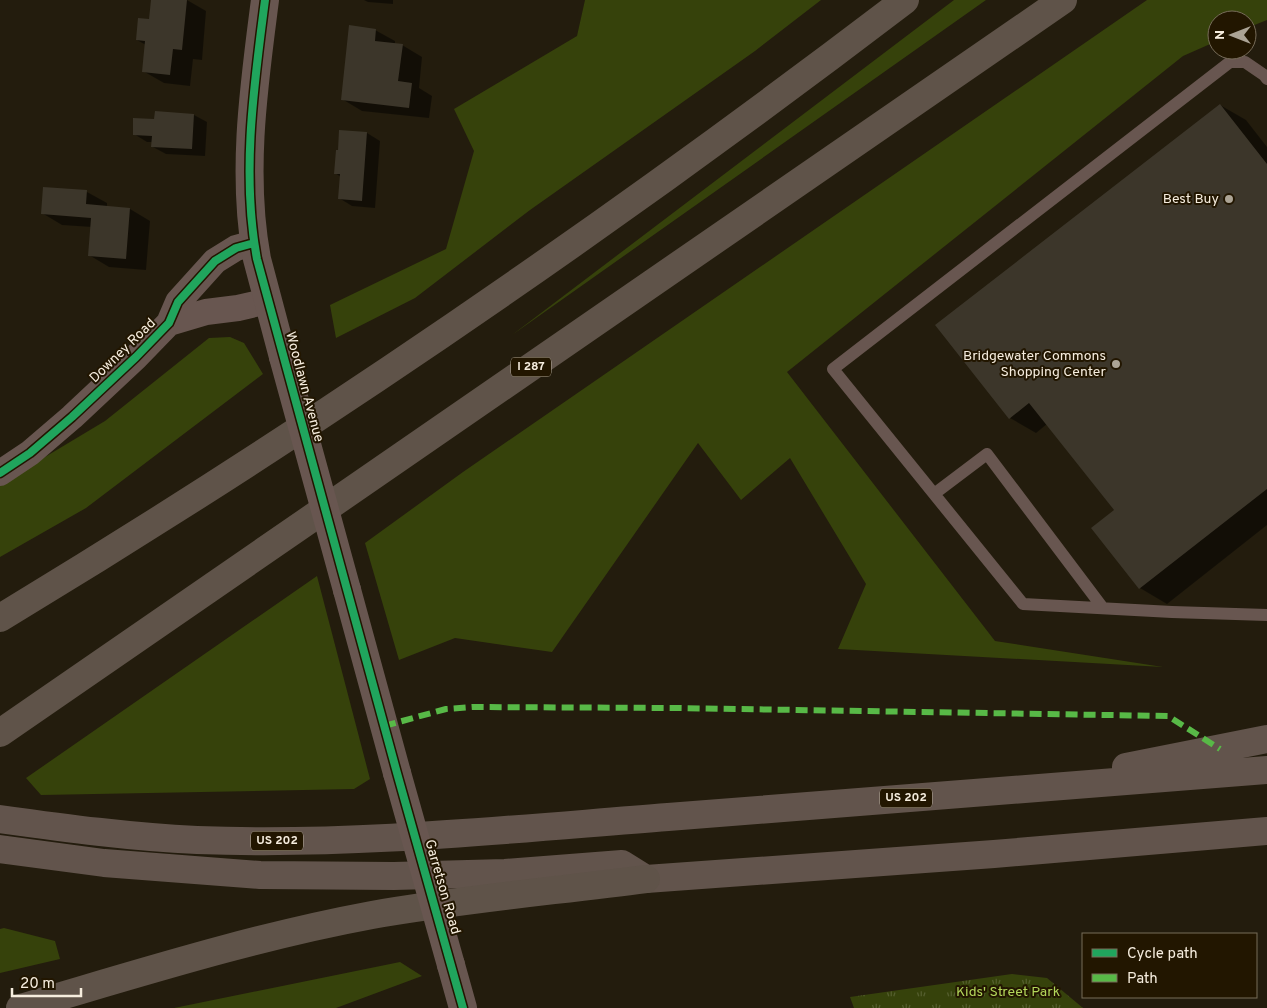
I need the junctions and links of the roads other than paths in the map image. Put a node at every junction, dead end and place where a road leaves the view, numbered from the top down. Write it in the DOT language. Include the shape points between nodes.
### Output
graph roads {
  1 [pos="265,0"];
  2 [pos="905,0"];
  3 [pos="1063,0"];
  4 [pos="1266,75"];
  5 [pos="254,243"];
  6 [pos="268,301"];
  7 [pos="169,323"];
  8 [pos="0,473"];
  9 [pos="934,494"];
  10 [pos="1103,608"];
  11 [pos="1267,616"];
  12 [pos="0,618"];
  13 [pos="0,733"];
  14 [pos="1267,739"];
  15 [pos="1267,770"];
  16 [pos="397,773"];
  17 [pos="1032,788"];
  18 [pos="5,819"];
  19 [pos="1267,831"];
  20 [pos="0,850"];
  21 [pos="646,880"];
  22 [pos="92,987"];
  23 [pos="20,1008"];
  24 [pos="44,1008"];
  25 [pos="463,1008"];
  1 -- 5 [label="street, Woodlawn Avenue" via="251,130 250,205"];
  2 -- 12 [label="highway" via="580,238 410,356 230,475"];
  3 -- 13 [label="highway, I 287"];
  4 -- 9 [label="lane" via="1245,62 1230,62 833,369"];
  5 -- 6 [label="street, Woodlawn Avenue"];
  5 -- 7 [label="street, Downey Road" via="236,248 215,261 178,302"];
  6 -- 7 [label="street, Downey Road" via="206,312"];
  6 -- 16 [label="street, Woodlawn Avenue, bridge"];
  7 -- 8 [label="street, Downey Road" via="30,454"];
  9 -- 10 [label="lane" via="1023,604"];
  9 -- 10 [label="lane" via="987,454"];
  10 -- 11 [label="lane"];
  14 -- 17 [label="highway"];
  15 -- 17 [label="highway, US 202"];
  16 -- 25 [label="street, Garretson Road, bridge"];
  17 -- 18 [label="highway, US 202" via="473,833 330,840 195,840"];
  19 -- 21 [label="highway"];
  20 -- 21 [label="highway" via="104,863 260,875 412,876 622,864"];
  21 -- 22 [label="highway" via="372,915 231,948"];
  22 -- 23 [label="highway"];
  22 -- 24 [label="highway"];
}
